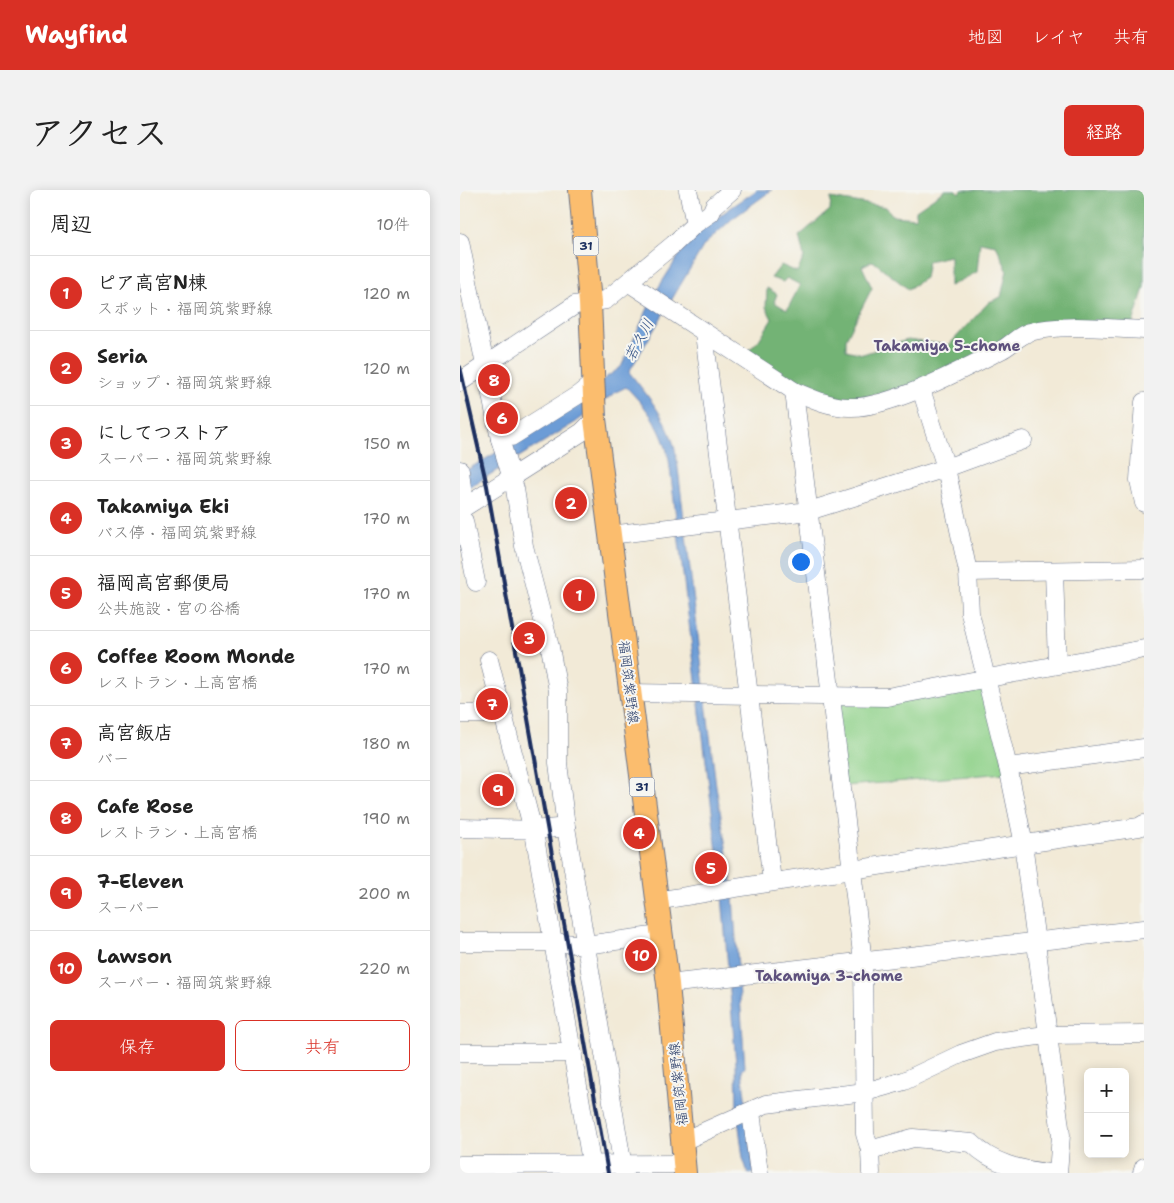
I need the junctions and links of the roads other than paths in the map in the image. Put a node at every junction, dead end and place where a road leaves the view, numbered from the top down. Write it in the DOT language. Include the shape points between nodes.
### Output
graph roads {
  1 [pos="580,190"];
  2 [pos="688,190"];
  3 [pos="732,190"];
  4 [pos="695,224"];
  5 [pos="460,242"];
  6 [pos="628,282"];
  7 [pos="590,303"];
  8 [pos="1144,330"];
  9 [pos="704,333"];
  10 [pos="485,365"];
  11 [pos="460,382"];
  12 [pos="921,388"];
  13 [pos="794,390"];
  14 [pos="594,397"];
  15 [pos="1144,402"];
  16 [pos="1023,440"];
  17 [pos="501,442"];
  18 [pos="946,468"];
  19 [pos="460,470"];
  20 [pos="510,473"];
  21 [pos="1144,503"];
  22 [pos="463,508"];
  23 [pos="809,511"];
  24 [pos="728,520"];
  25 [pos="610,536"];
  26 [pos="1144,569"];
  27 [pos="1054,571"];
  28 [pos="968,572"];
  29 [pos="476,582"];
  30 [pos="1144,649"];
  31 [pos="489,662"];
  32 [pos="1057,664"];
  33 [pos="986,679"];
  34 [pos="630,693"];
  35 [pos="749,694"];
  36 [pos="830,696"];
  37 [pos="460,714"];
  38 [pos="501,714"];
  39 [pos="1144,748"];
  40 [pos="1008,767"];
  41 [pos="1144,824"];
  42 [pos="566,827"];
  43 [pos="460,828"];
  44 [pos="531,830"];
  45 [pos="1022,846"];
  46 [pos="852,870"];
  47 [pos="772,881"];
  48 [pos="656,900"];
  49 [pos="1144,929"];
  50 [pos="660,935"];
  51 [pos="460,942"];
  52 [pos="553,942"];
  53 [pos="1037,942"];
  54 [pos="586,945"];
  55 [pos="864,962"];
  56 [pos="668,984"];
  57 [pos="1046,1034"];
  58 [pos="1144,1034"];
  59 [pos="460,1053"];
  60 [pos="573,1053"];
  61 [pos="865,1092"];
  62 [pos="745,1114"];
  63 [pos="683,1141"];
  64 [pos="870,1150"];
  65 [pos="460,1165"];
  66 [pos="1144,1167"];
  67 [pos="623,1168"];
  68 [pos="685,1168"];
  69 [pos="593,1169"];
  70 [pos="759,1173"];
  71 [pos="871,1173"];
  72 [pos="1050,1173"];
  73 [pos="1058,1173"];
  74 [pos="1142,1173"];
  1 -- 7 [label="main road, 福岡筑紫野線 / 31"];
  2 -- 4 [label="street"];
  3 -- 4 [label="street" via="714,206 711,213"];
  4 -- 6 [label="street"];
  5 -- 10 [label="street"];
  6 -- 7 [label="street" via="606,300"];
  6 -- 9 [label="street"];
  7 -- 10 [label="street" via="575,305"];
  7 -- 14 [label="main road, 福岡筑紫野線 / 31"];
  8 -- 12 [label="street" via="1047,329 1028,332 1004,349"];
  9 -- 13 [label="street"];
  9 -- 24 [label="street"];
  10 -- 11 [label="street"];
  10 -- 17 [label="street"];
  12 -- 13 [label="street" via="848,408 810,398"];
  12 -- 18 [label="street"];
  13 -- 23 [label="street"];
  14 -- 17 [label="street" via="578,395"];
  14 -- 20 [label="street" via="582,432"];
  14 -- 25 [label="main road, 福岡筑紫野線 / 31"];
  15 -- 21 [label="street" via="1139,480"];
  16 -- 18 [label="street"];
  17 -- 20 [label="street"];
  18 -- 23 [label="street"];
  18 -- 28 [label="street"];
  19 -- 22 [label="street"];
  20 -- 22 [label="street"];
  20 -- 42 [label="street" via="558,691 558,763"];
  22 -- 29 [label="street"];
  23 -- 24 [label="street"];
  23 -- 36 [label="street"];
  24 -- 25 [label="street"];
  24 -- 35 [label="street"];
  25 -- 34 [label="main road, 福岡筑紫野線 / 31"];
  26 -- 27 [label="street"];
  27 -- 28 [label="street"];
  27 -- 32 [label="street"];
  28 -- 33 [label="street" via="970,613"];
  30 -- 32 [label="street"];
  31 -- 38 [label="street"];
  32 -- 33 [label="street"];
  33 -- 36 [label="street" via="887,697"];
  33 -- 40 [label="street"];
  34 -- 35 [label="street"];
  34 -- 48 [label="main road, 福岡筑紫野線 / 31"];
  35 -- 36 [label="street"];
  35 -- 47 [label="street"];
  36 -- 46 [label="street"];
  37 -- 38 [label="street"];
  38 -- 44 [label="street"];
  39 -- 40 [label="street"];
  40 -- 45 [label="street"];
  41 -- 45 [label="street"];
  42 -- 44 [label="street"];
  42 -- 54 [label="street"];
  43 -- 44 [label="street"];
  44 -- 52 [label="street"];
  45 -- 46 [label="street"];
  45 -- 53 [label="street"];
  46 -- 47 [label="street"];
  46 -- 55 [label="street"];
  47 -- 48 [label="street"];
  48 -- 50 [label="main road, 福岡筑紫野線 / 31"];
  49 -- 53 [label="street"];
  50 -- 54 [label="street"];
  50 -- 56 [label="main road, 福岡筑紫野線 / 31"];
  51 -- 52 [label="street"];
  52 -- 54 [label="street"];
  52 -- 60 [label="street"];
  53 -- 55 [label="street"];
  53 -- 57 [label="street"];
  54 -- 67 [label="street"];
  55 -- 56 [label="street"];
  55 -- 61 [label="street" via="862,1036"];
  56 -- 63 [label="main road, 福岡筑紫野線 / 31"];
  57 -- 58 [label="street"];
  57 -- 61 [label="street" via="995,1042 904,1081"];
  57 -- 73 [label="street" via="1061,1135"];
  59 -- 60 [label="street"];
  60 -- 69 [label="street"];
  61 -- 62 [label="street" via="766,1104"];
  61 -- 64 [label="street" via="865,1134"];
  62 -- 63 [label="street"];
  62 -- 70 [label="street"];
  63 -- 68 [label="main road, 福岡筑紫野線 / 31"];
  64 -- 71 [label="street"];
  64 -- 72 [label="street" via="913,1138 972,1143 984,1156 1025,1171"];
  65 -- 69 [label="street"];
  66 -- 74 [label="street"];
  67 -- 68 [label="street"];
  67 -- 69 [label="street"];
}
